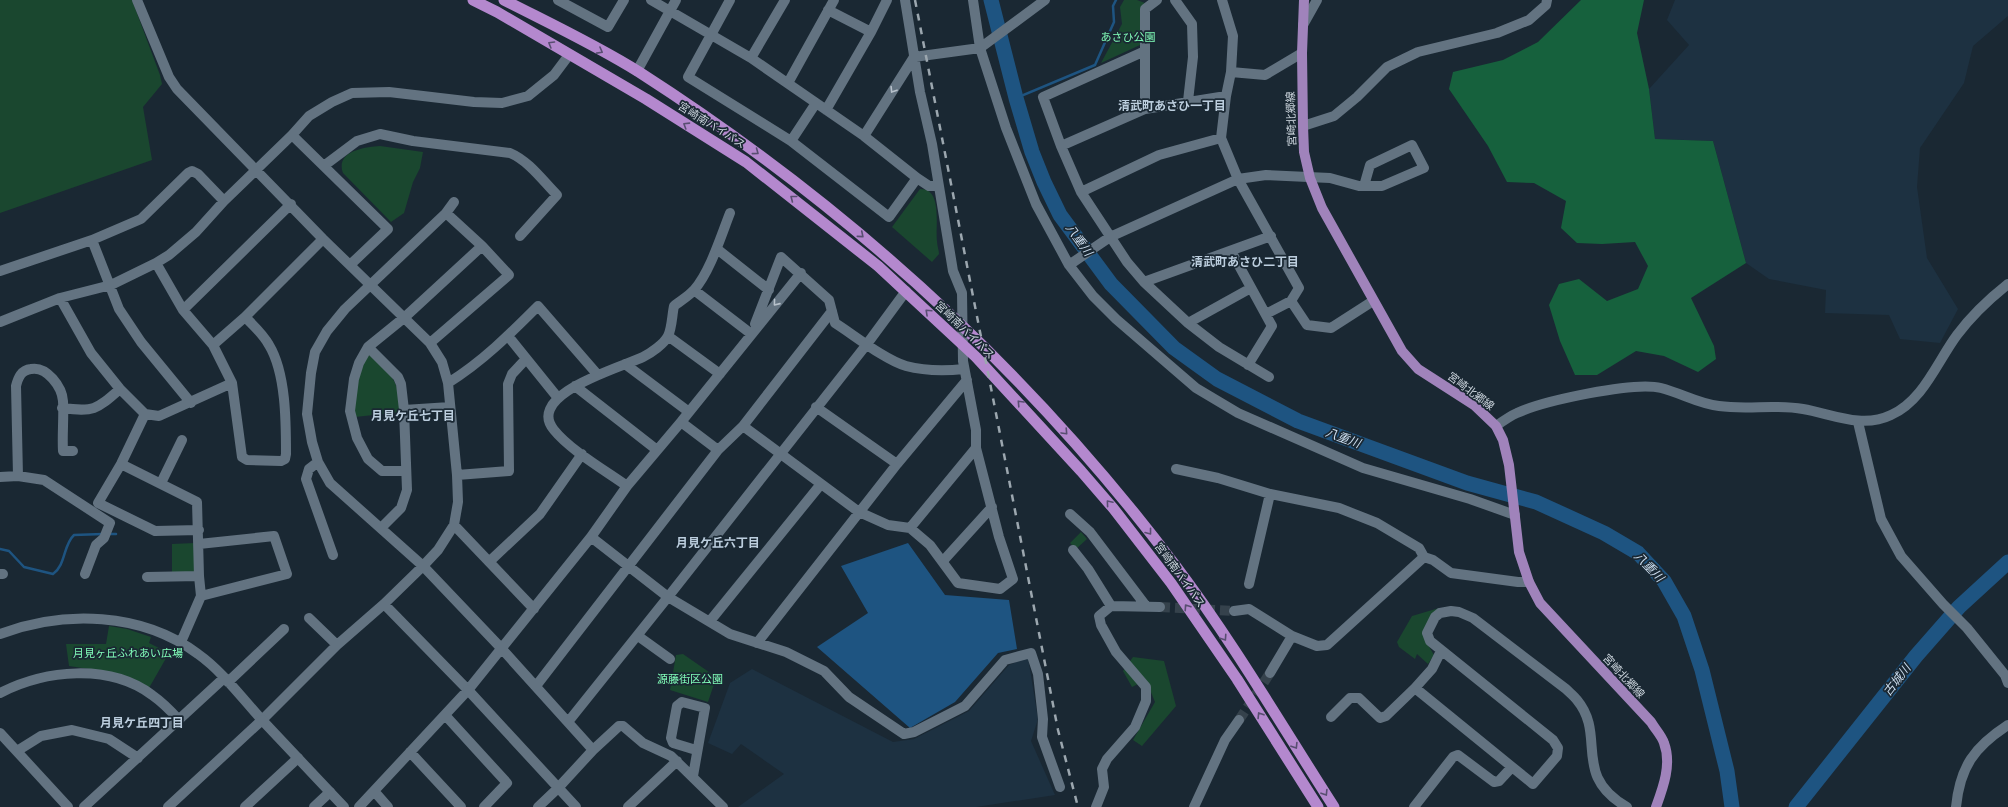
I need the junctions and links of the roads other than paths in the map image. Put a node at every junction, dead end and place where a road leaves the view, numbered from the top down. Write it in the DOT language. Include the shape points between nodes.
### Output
graph roads {
  1 [pos="137,0"];
  2 [pos="473,0"];
  3 [pos="504,0"];
  4 [pos="558,0"];
  5 [pos="624,0"];
  6 [pos="651,0"];
  7 [pos="676,0"];
  8 [pos="730,0"];
  9 [pos="785,0"];
  10 [pos="834,0"];
  11 [pos="887,0"];
  12 [pos="905,0"];
  13 [pos="973,0"];
  14 [pos="1045,0"];
  15 [pos="1158,0"];
  16 [pos="1175,0"];
  17 [pos="1222,0"];
  18 [pos="1304,0"];
  19 [pos="1317,0"];
  20 [pos="1547,0"];
  21 [pos="828,10"];
  22 [pos="670,11"];
  23 [pos="1303,25"];
  24 [pos="871,32"];
  25 [pos="712,34"];
  26 [pos="983,46"];
  27 [pos="1145,51"];
  28 [pos="1302,53"];
  29 [pos="570,55"];
  30 [pos="914,57"];
  31 [pos="751,58"];
  32 [pos="637,71"];
  33 [pos="1231,72"];
  34 [pos="788,83"];
  35 [pos="1226,96"];
  36 [pos="1188,101"];
  37 [pos="816,103"];
  38 [pos="1145,109"];
  39 [pos="826,110"];
  40 [pos="1303,126"];
  41 [pos="292,135"];
  42 [pos="864,136"];
  43 [pos="1221,138"];
  44 [pos="791,142"];
  45 [pos="1061,146"];
  46 [pos="325,165"];
  47 [pos="256,170"];
  48 [pos="917,178"];
  49 [pos="1310,178"];
  50 [pos="1238,179"];
  51 [pos="939,186"];
  52 [pos="1364,186"];
  53 [pos="1081,192"];
  54 [pos="224,200"];
  55 [pos="454,202"];
  56 [pos="291,204"];
  57 [pos="446,213"];
  58 [pos="730,213"];
  59 [pos="520,236"];
  60 [pos="1271,236"];
  61 [pos="323,239"];
  62 [pos="92,240"];
  63 [pos="1107,240"];
  64 [pos="482,246"];
  65 [pos="717,249"];
  66 [pos="1231,251"];
  67 [pos="1072,263"];
  68 [pos="156,264"];
  69 [pos="351,264"];
  70 [pos="0,271"];
  71 [pos="801,273"];
  72 [pos="1144,282"];
  73 [pos="110,284"];
  74 [pos="370,284"];
  75 [pos="2008,284"];
  76 [pos="1250,288"];
  77 [pos="694,290"];
  78 [pos="769,290"];
  79 [pos="906,291"];
  80 [pos="60,298"];
  81 [pos="1291,301"];
  82 [pos="1373,301"];
  83 [pos="184,310"];
  84 [pos="832,311"];
  85 [pos="1266,314"];
  86 [pos="245,316"];
  87 [pos="405,317"];
  88 [pos="0,322"];
  89 [pos="1188,323"];
  90 [pos="750,333"];
  91 [pos="508,336"];
  92 [pos="668,336"];
  93 [pos="430,343"];
  94 [pos="744,343"];
  95 [pos="868,344"];
  96 [pos="213,345"];
  97 [pos="368,346"];
  98 [pos="526,359"];
  99 [pos="625,364"];
  100 [pos="1248,365"];
  101 [pos="964,370"];
  102 [pos="597,374"];
  103 [pos="720,374"];
  104 [pos="1269,377"];
  105 [pos="967,380"];
  106 [pos="232,383"];
  107 [pos="448,383"];
  108 [pos="575,386"];
  109 [pos="120,389"];
  110 [pos="558,398"];
  111 [pos="191,403"];
  112 [pos="450,407"];
  113 [pos="816,407"];
  114 [pos="62,408"];
  115 [pos="404,410"];
  116 [pos="689,412"];
  117 [pos="144,414"];
  118 [pos="681,422"];
  119 [pos="1858,422"];
  120 [pos="743,426"];
  121 [pos="1496,426"];
  122 [pos="182,440"];
  123 [pos="976,448"];
  124 [pos="657,450"];
  125 [pos="718,450"];
  126 [pos="73,451"];
  127 [pos="780,453"];
  128 [pos="582,454"];
  129 [pos="318,462"];
  130 [pos="121,464"];
  131 [pos="897,464"];
  132 [pos="1176,468"];
  133 [pos="406,471"];
  134 [pos="457,475"];
  135 [pos="18,476"];
  136 [pos="0,477"];
  137 [pos="161,483"];
  138 [pos="821,484"];
  139 [pos="627,486"];
  140 [pos="1270,494"];
  141 [pos="992,507"];
  142 [pos="859,512"];
  143 [pos="1070,514"];
  144 [pos="1515,515"];
  145 [pos="454,525"];
  146 [pos="381,528"];
  147 [pos="910,528"];
  148 [pos="199,530"];
  149 [pos="591,537"];
  150 [pos="199,544"];
  151 [pos="1073,550"];
  152 [pos="333,555"];
  153 [pos="1424,557"];
  154 [pos="943,561"];
  155 [pos="490,562"];
  156 [pos="423,566"];
  157 [pos="628,566"];
  158 [pos="85,574"];
  159 [pos="199,576"];
  160 [pos="147,577"];
  161 [pos="1528,582"];
  162 [pos="1250,584"];
  163 [pos="201,596"];
  164 [pos="668,597"];
  165 [pos="384,604"];
  166 [pos="1111,606"];
  167 [pos="1146,606"];
  168 [pos="1160,607"];
  169 [pos="534,610"];
  170 [pos="1234,611"];
  171 [pos="308,618"];
  172 [pos="710,621"];
  173 [pos="284,629"];
  174 [pos="0,634"];
  175 [pos="638,636"];
  176 [pos="1292,636"];
  177 [pos="181,642"];
  178 [pos="757,643"];
  179 [pos="337,644"];
  180 [pos="502,649"];
  181 [pos="1441,651"];
  182 [pos="670,660"];
  183 [pos="1270,673"];
  184 [pos="226,680"];
  185 [pos="2008,683"];
  186 [pos="536,686"];
  187 [pos="1415,688"];
  188 [pos="468,690"];
  189 [pos="0,693"];
  190 [pos="445,715"];
  191 [pos="1331,717"];
  192 [pos="179,720"];
  193 [pos="262,720"];
  194 [pos="1239,720"];
  195 [pos="568,722"];
  196 [pos="2008,725"];
  197 [pos="0,733"];
  198 [pos="593,750"];
  199 [pos="696,750"];
  200 [pos="17,752"];
  201 [pos="410,752"];
  202 [pos="138,758"];
  203 [pos="298,758"];
  204 [pos="677,761"];
  205 [pos="1512,766"];
  206 [pos="693,776"];
  207 [pos="558,788"];
  208 [pos="1060,788"];
  209 [pos="374,791"];
  210 [pos="330,792"];
  211 [pos="718,805"];
  212 [pos="68,807"];
  213 [pos="84,807"];
  214 [pos="168,807"];
  215 [pos="245,807"];
  216 [pos="314,807"];
  217 [pos="344,807"];
  218 [pos="359,807"];
  219 [pos="388,807"];
  220 [pos="461,807"];
  221 [pos="484,807"];
  222 [pos="538,807"];
  223 [pos="576,807"];
  224 [pos="628,807"];
  225 [pos="1096,807"];
  226 [pos="1194,807"];
  227 [pos="1318,807"];
  228 [pos="1334,807"];
  229 [pos="1414,807"];
  230 [pos="1627,807"];
  231 [pos="1656,807"];
  232 [pos="1956,807"];
  1 -- 47 [label="street" via="172,83"];
  29 -- 2 [label="highway, 宮崎南バイパス, one-way"];
  3 -- 32 [label="highway, 宮崎南バイパス, one-way"];
  4 -- 5 [label="street" via="608,27"];
  6 -- 22 [label="street"];
  7 -- 22 [label="street"];
  8 -- 25 [label="street"];
  9 -- 31 [label="street"];
  10 -- 21 [label="street"];
  11 -- 24 [label="street"];
  12 -- 30 [label="street"];
  13 -- 26 [label="street"];
  14 -- 26 [label="street"];
  15 -- 27 [label="street" via="1145,9"];
  16 -- 36 [label="street" via="1192,24 1193,57"];
  17 -- 33 [label="street" via="1232,36"];
  18 -- 23 [label="main road, 宮崎北郷線"];
  19 -- 23 [label="street"];
  20 -- 40 [label="street" via="1546,5 1529,20 1497,33 1418,52 1387,67 1334,116"];
  21 -- 24 [label="street"];
  21 -- 34 [label="street"];
  22 -- 25 [label="street"];
  22 -- 32 [label="street"];
  23 -- 28 [label="main road, 宮崎北郷線"];
  24 -- 39 [label="street"];
  25 -- 31 [label="street"];
  25 -- 44 [label="street" via="688,77"];
  26 -- 30 [label="street"];
  26 -- 67 [label="street" via="1020,166 1036,204"];
  27 -- 38 [label="street"];
  27 -- 45 [label="street" via="1043,97"];
  28 -- 33 [label="street" via="1265,75"];
  28 -- 40 [label="main road, 宮崎北郷線"];
  29 -- 41 [label="street" via="554,75 528,96 502,103 490,103 389,92 352,93 309,116"];
  79 -- 29 [label="highway, 宮崎南バイパス, one-way" via="838,233 746,162"];
  30 -- 42 [label="street, one-way"];
  30 -- 51 [label="street"];
  31 -- 34 [label="street"];
  32 -- 228 [label="highway, 宮崎南バイパス, one-way" via="752,150 825,205 958,320 1039,404 1121,496 1176,568 1247,670"];
  33 -- 35 [label="street"];
  34 -- 37 [label="street"];
  35 -- 36 [label="street"];
  35 -- 43 [label="street"];
  36 -- 38 [label="street"];
  37 -- 39 [label="street"];
  37 -- 44 [label="street"];
  38 -- 45 [label="street"];
  39 -- 42 [label="street"];
  40 -- 49 [label="main road, 宮崎北郷線" via="1304,152"];
  41 -- 46 [label="street"];
  41 -- 47 [label="street"];
  42 -- 48 [label="street"];
  43 -- 50 [label="street"];
  43 -- 53 [label="street" via="1159,155"];
  44 -- 48 [label="street" via="889,217"];
  45 -- 53 [label="street"];
  46 -- 59 [label="street" via="357,141 380,134 412,141 510,153 528,166 557,195"];
  46 -- 69 [label="street" via="388,229"];
  47 -- 54 [label="street"];
  47 -- 56 [label="street"];
  48 -- 51 [label="street" via="929,186"];
  49 -- 50 [label="street" via="1266,175"];
  49 -- 52 [label="street" via="1330,178"];
  49 -- 82 [label="main road, 宮崎北郷線" via="1322,208"];
  50 -- 60 [label="street"];
  50 -- 63 [label="street"];
  51 -- 101 [label="street" via="953,271 962,293"];
  52 -- 52 [label="street" via="1382,186 1424,168 1412,145 1370,165"];
  53 -- 63 [label="street"];
  54 -- 62 [label="street" via="192,171 141,219"];
  54 -- 68 [label="street" via="178,249"];
  55 -- 57 [label="street"];
  56 -- 61 [label="street"];
  56 -- 83 [label="street"];
  57 -- 64 [label="street"];
  57 -- 74 [label="street"];
  58 -- 65 [label="street"];
  60 -- 66 [label="street"];
  60 -- 81 [label="street" via="1299,288"];
  61 -- 69 [label="street"];
  61 -- 86 [label="street"];
  62 -- 70 [label="street"];
  62 -- 73 [label="street"];
  63 -- 67 [label="street"];
  63 -- 72 [label="street"];
  64 -- 87 [label="street"];
  64 -- 93 [label="street" via="508,275"];
  65 -- 77 [label="street"];
  65 -- 78 [label="street"];
  66 -- 72 [label="street"];
  66 -- 76 [label="street"];
  67 -- 144 [label="street" via="1093,296 1144,344 1196,388 1238,413 1363,468"];
  68 -- 73 [label="street"];
  68 -- 83 [label="street"];
  69 -- 74 [label="street"];
  71 -- 78 [label="street" via="781,257"];
  71 -- 84 [label="street" via="829,300"];
  71 -- 94 [label="street, one-way"];
  72 -- 89 [label="street"];
  73 -- 80 [label="street"];
  73 -- 111 [label="street" via="119,309 132,329"];
  74 -- 87 [label="street"];
  74 -- 129 [label="street" via="327,331 315,352 307,414"];
  75 -- 119 [label="street" via="1970,319 1920,391 1905,407 1875,421"];
  76 -- 85 [label="street"];
  76 -- 89 [label="street"];
  77 -- 90 [label="street"];
  77 -- 92 [label="street" via="674,306"];
  78 -- 90 [label="street"];
  79 -- 95 [label="street"];
  227 -- 79 [label="highway, 宮崎南バイパス, one-way" via="1237,679 1171,583 1113,508 1047,432 956,338"];
  80 -- 88 [label="street"];
  80 -- 109 [label="street" via="91,353"];
  81 -- 82 [label="street" via="1307,325 1331,328"];
  81 -- 85 [label="street"];
  82 -- 121 [label="main road, 宮崎北郷線" via="1402,351 1418,369 1474,405"];
  83 -- 96 [label="street"];
  84 -- 95 [label="street" via="835,323"];
  84 -- 120 [label="street"];
  85 -- 100 [label="street" via="1272,326"];
  86 -- 96 [label="street"];
  86 -- 106 [label="street" via="269,344 277,363 286,422 286,454 281,461 247,460 242,457"];
  87 -- 93 [label="street"];
  87 -- 97 [label="street"];
  89 -- 100 [label="street"];
  90 -- 94 [label="street"];
  91 -- 98 [label="street"];
  91 -- 102 [label="street" via="538,306"];
  91 -- 107 [label="street" via="468,370"];
  92 -- 99 [label="street" via="644,357"];
  92 -- 103 [label="street"];
  93 -- 107 [label="street" via="442,362"];
  94 -- 103 [label="street"];
  95 -- 101 [label="street" via="905,366 942,371"];
  95 -- 113 [label="street"];
  96 -- 106 [label="street"];
  97 -- 115 [label="street" via="398,377"];
  97 -- 133 [label="street" via="358,363 353,385 350,411 357,438 368,459 382,471"];
  98 -- 110 [label="street"];
  98 -- 134 [label="street" via="512,374 508,384 509,471"];
  99 -- 102 [label="street"];
  99 -- 116 [label="street"];
  100 -- 104 [label="street"];
  101 -- 105 [label="street"];
  102 -- 108 [label="street"];
  103 -- 116 [label="street"];
  105 -- 123 [label="street" via="976,430"];
  105 -- 131 [label="street"];
  106 -- 111 [label="street"];
  107 -- 112 [label="street"];
  108 -- 110 [label="street"];
  108 -- 124 [label="street"];
  109 -- 114 [label="street" via="100,406 86,411"];
  109 -- 117 [label="street"];
  110 -- 128 [label="street" via="551,408 549,419 554,430"];
  111 -- 117 [label="street" via="160,416"];
  112 -- 115 [label="street"];
  112 -- 134 [label="street"];
  113 -- 127 [label="street"];
  113 -- 131 [label="street"];
  114 -- 126 [label="street" via="63,451"];
  114 -- 135 [label="street" via="61,394 45,371 30,369 19,376 16,386"];
  115 -- 133 [label="street"];
  116 -- 118 [label="street"];
  117 -- 130 [label="street"];
  118 -- 124 [label="street"];
  118 -- 125 [label="street"];
  119 -- 121 [label="street" via="1792,407 1717,406 1660,388 1641,386 1540,405 1516,413"];
  119 -- 185 [label="street" via="1881,519 1901,556 1967,628 2005,675"];
  120 -- 125 [label="street"];
  120 -- 127 [label="street"];
  121 -- 144 [label="main road, 宮崎北郷線" via="1510,465"];
  122 -- 137 [label="street"];
  123 -- 141 [label="street"];
  123 -- 147 [label="street"];
  124 -- 139 [label="street"];
  125 -- 157 [label="street"];
  127 -- 138 [label="street"];
  127 -- 164 [label="street"];
  128 -- 139 [label="street"];
  128 -- 155 [label="street" via="540,514"];
  129 -- 146 [label="street" via="330,483"];
  129 -- 152 [label="street" via="309,469 306,479"];
  130 -- 137 [label="street"];
  130 -- 148 [label="street" via="98,504 155,531"];
  131 -- 142 [label="street"];
  132 -- 140 [label="street"];
  133 -- 146 [label="street" via="407,490 401,508"];
  134 -- 145 [label="street" via="458,502"];
  135 -- 136 [label="street"];
  135 -- 158 [label="street" via="54,484 110,523 96,545"];
  137 -- 148 [label="street" via="197,502"];
  138 -- 142 [label="street"];
  138 -- 172 [label="street"];
  139 -- 149 [label="street"];
  140 -- 153 [label="street" via="1339,508 1377,523 1419,548"];
  140 -- 162 [label="street"];
  141 -- 154 [label="street"];
  141 -- 154 [label="street" via="1012,579 1000,589 958,583"];
  142 -- 147 [label="street" via="888,525"];
  142 -- 178 [label="street"];
  143 -- 167 [label="street" via="1090,532"];
  144 -- 161 [label="main road, 宮崎北郷線" via="1519,552"];
  145 -- 155 [label="street"];
  145 -- 156 [label="street" via="438,550"];
  146 -- 156 [label="street"];
  147 -- 154 [label="street" via="930,544"];
  148 -- 150 [label="street"];
  149 -- 157 [label="street"];
  149 -- 169 [label="street"];
  150 -- 159 [label="street"];
  150 -- 163 [label="street" via="274,536 287,574"];
  151 -- 166 [label="street"];
  153 -- 161 [label="street" via="1433,560 1451,573"];
  153 -- 176 [label="street" via="1327,645 1317,646"];
  155 -- 169 [label="street"];
  156 -- 165 [label="street"];
  156 -- 180 [label="street"];
  157 -- 164 [label="street"];
  157 -- 186 [label="street"];
  159 -- 160 [label="street"];
  159 -- 163 [label="street"];
  161 -- 231 [label="main road, 宮崎北郷線" via="1540,603 1651,722 1664,744 1667,768"];
  163 -- 177 [label="street"];
  164 -- 172 [label="street"];
  164 -- 175 [label="street"];
  165 -- 179 [label="street"];
  165 -- 188 [label="street"];
  166 -- 167 [label="street"];
  166 -- 225 [label="street" via="1099,616 1101,625 1116,652 1146,687 1146,701 1135,727 1107,759 1102,769 1104,788"];
  167 -- 168 [label="street"];
  169 -- 180 [label="street"];
  170 -- 176 [label="street" via="1249,609"];
  171 -- 179 [label="street"];
  172 -- 178 [label="street" via="730,634"];
  173 -- 184 [label="street"];
  174 -- 177 [label="street" via="22,626 56,619 108,619 141,625 168,634"];
  175 -- 182 [label="street"];
  175 -- 195 [label="street"];
  176 -- 183 [label="street"];
  177 -- 184 [label="street" via="199,654"];
  178 -- 208 [label="street" via="786,652 824,671 849,697 904,734 914,732 966,706 1005,660 1031,653 1038,674 1043,719 1042,737"];
  179 -- 193 [label="street"];
  180 -- 186 [label="street"];
  180 -- 188 [label="street"];
  181 -- 187 [label="street" via="1432,670"];
  181 -- 205 [label="street" via="1553,740 1558,748 1553,761 1533,784"];
  181 -- 230 [label="street" via="1430,641 1427,633 1430,625 1440,613 1459,612 1473,618 1566,689 1577,700 1588,722 1594,770 1600,784 1610,796"];
  184 -- 192 [label="street"];
  184 -- 193 [label="street"];
  186 -- 195 [label="street"];
  187 -- 191 [label="street" via="1386,716 1380,718 1359,698 1350,698"];
  187 -- 205 [label="street"];
  188 -- 190 [label="street"];
  188 -- 207 [label="street"];
  189 -- 192 [label="street" via="35,679 60,674 89,673 121,680 151,694"];
  190 -- 201 [label="street"];
  190 -- 221 [label="street" via="507,783"];
  192 -- 202 [label="street"];
  193 -- 203 [label="street"];
  193 -- 214 [label="street"];
  194 -- 226 [label="street" via="1225,740"];
  195 -- 198 [label="street"];
  196 -- 232 [label="street" via="1985,741 1966,766"];
  197 -- 200 [label="street"];
  198 -- 204 [label="street" via="619,726 624,726 643,743"];
  198 -- 207 [label="street"];
  199 -- 199 [label="street" via="705,708 682,702 677,706 671,738 673,743"];
  199 -- 206 [label="street"];
  200 -- 202 [label="street" via="41,736 72,730 109,739"];
  200 -- 212 [label="street"];
  201 -- 209 [label="street"];
  201 -- 220 [label="street"];
  202 -- 213 [label="street"];
  203 -- 210 [label="street"];
  203 -- 215 [label="street"];
  204 -- 206 [label="street"];
  204 -- 224 [label="street"];
  205 -- 229 [label="street" via="1499,781 1494,782 1458,755 1453,756"];
  206 -- 211 [label="street"];
  207 -- 222 [label="street"];
  207 -- 223 [label="street"];
  209 -- 218 [label="street"];
  209 -- 219 [label="street"];
  210 -- 216 [label="street"];
  210 -- 217 [label="street"];
}
